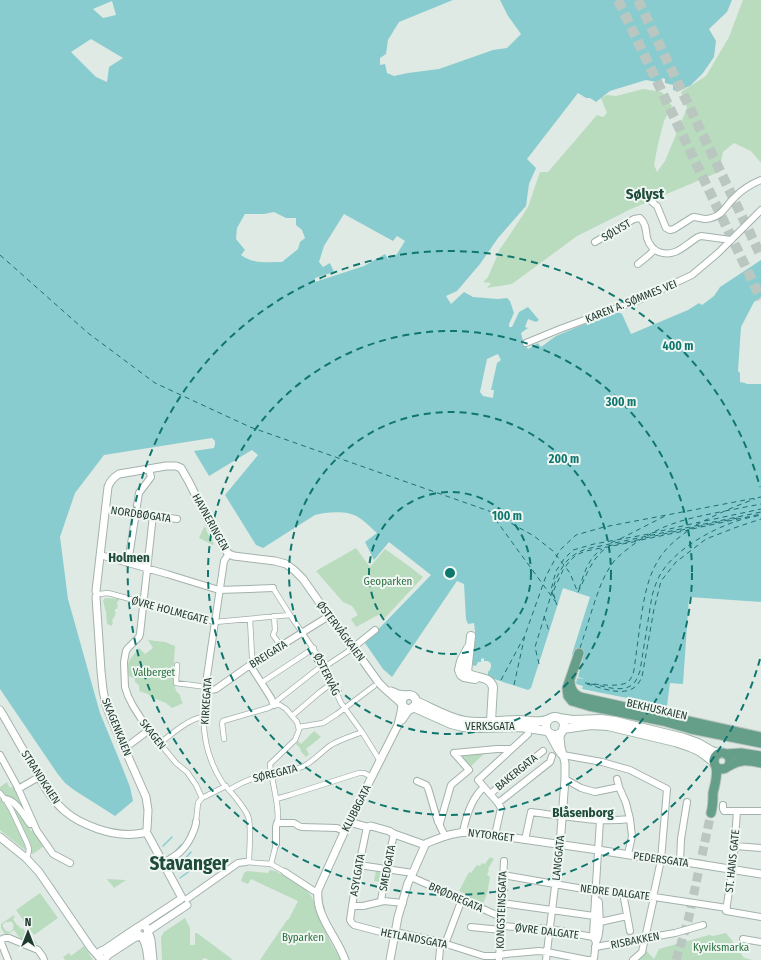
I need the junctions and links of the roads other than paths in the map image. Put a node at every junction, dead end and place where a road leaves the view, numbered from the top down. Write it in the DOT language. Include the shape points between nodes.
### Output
graph roads {
  1 [pos="761,180"];
  2 [pos="652,202"];
  3 [pos="761,210"];
  4 [pos="730,240"];
  5 [pos="595,242"];
  6 [pos="654,250"];
  7 [pos="638,264"];
  8 [pos="526,343"];
  9 [pos="172,466"];
  10 [pos="149,469"];
  11 [pos="105,509"];
  12 [pos="136,513"];
  13 [pos="153,515"];
  14 [pos="177,518"];
  15 [pos="229,554"];
  16 [pos="100,555"];
  17 [pos="128,563"];
  18 [pos="148,569"];
  19 [pos="303,579"];
  20 [pos="273,588"];
  21 [pos="219,590"];
  22 [pos="97,594"];
  23 [pos="144,603"];
  24 [pos="290,615"];
  25 [pos="274,616"];
  26 [pos="329,616"];
  27 [pos="250,618"];
  28 [pos="215,622"];
  29 [pos="375,630"];
  30 [pos="302,632"];
  31 [pos="281,646"];
  32 [pos="314,648"];
  33 [pos="352,649"];
  34 [pos="579,653"];
  35 [pos="252,664"];
  36 [pos="177,666"];
  37 [pos="325,666"];
  38 [pos="570,678"];
  39 [pos="261,683"];
  40 [pos="332,683"];
  41 [pos="376,684"];
  42 [pos="492,684"];
  43 [pos="208,687"];
  44 [pos="406,695"];
  45 [pos="402,704"];
  46 [pos="274,705"];
  47 [pos="413,706"];
  48 [pos="345,708"];
  49 [pos="0,710"];
  50 [pos="292,716"];
  51 [pos="203,717"];
  52 [pos="559,718"];
  53 [pos="549,719"];
  54 [pos="491,721"];
  55 [pos="663,722"];
  56 [pos="398,725"];
  57 [pos="299,728"];
  58 [pos="149,730"];
  59 [pos="562,731"];
  60 [pos="362,732"];
  61 [pos="548,732"];
  62 [pos="528,734"];
  63 [pos="761,737"];
  64 [pos="224,739"];
  65 [pos="761,740"];
  66 [pos="160,743"];
  67 [pos="761,743"];
  68 [pos="124,748"];
  69 [pos="511,749"];
  70 [pos="543,751"];
  71 [pos="724,754"];
  72 [pos="0,755"];
  73 [pos="563,755"];
  74 [pos="552,756"];
  75 [pos="761,756"];
  76 [pos="380,761"];
  77 [pos="761,763"];
  78 [pos="721,766"];
  79 [pos="272,774"];
  80 [pos="39,777"];
  81 [pos="372,777"];
  82 [pos="565,779"];
  83 [pos="617,779"];
  84 [pos="417,781"];
  85 [pos="618,787"];
  86 [pos="228,788"];
  87 [pos="484,788"];
  88 [pos="18,789"];
  89 [pos="0,793"];
  90 [pos="490,794"];
  91 [pos="202,798"];
  92 [pos="5,799"];
  93 [pos="276,799"];
  94 [pos="687,802"];
  95 [pos="498,803"];
  96 [pos="716,807"];
  97 [pos="737,811"];
  98 [pos="761,811"];
  99 [pos="562,816"];
  100 [pos="630,819"];
  101 [pos="600,820"];
  102 [pos="196,822"];
  103 [pos="349,822"];
  104 [pos="277,823"];
  105 [pos="33,825"];
  106 [pos="440,826"];
  107 [pos="366,827"];
  108 [pos="344,831"];
  109 [pos="146,832"];
  110 [pos="463,832"];
  111 [pos="394,834"];
  112 [pos="495,835"];
  113 [pos="445,836"];
  114 [pos="0,837"];
  115 [pos="525,840"];
  116 [pos="276,844"];
  117 [pos="425,845"];
  118 [pos="560,845"];
  119 [pos="734,846"];
  120 [pos="761,848"];
  121 [pos="598,850"];
  122 [pos="628,854"];
  123 [pos="28,855"];
  124 [pos="550,860"];
  125 [pos="661,860"];
  126 [pos="504,861"];
  127 [pos="248,862"];
  128 [pos="558,862"];
  129 [pos="680,862"];
  130 [pos="70,863"];
  131 [pos="163,863"];
  132 [pos="271,864"];
  133 [pos="359,865"];
  134 [pos="386,869"];
  135 [pos="732,869"];
  136 [pos="285,872"];
  137 [pos="761,874"];
  138 [pos="412,875"];
  139 [pos="503,875"];
  140 [pos="555,884"];
  141 [pos="596,890"];
  142 [pos="317,891"];
  143 [pos="623,893"];
  144 [pos="595,899"];
  145 [pos="653,899"];
  146 [pos="184,900"];
  147 [pos="462,900"];
  148 [pos="381,901"];
  149 [pos="403,902"];
  150 [pos="502,903"];
  151 [pos="352,906"];
  152 [pos="727,910"];
  153 [pos="552,911"];
  154 [pos="594,916"];
  155 [pos="627,916"];
  156 [pos="501,917"];
  157 [pos="761,917"];
  158 [pos="600,922"];
  159 [pos="352,923"];
  160 [pos="703,925"];
  161 [pos="139,926"];
  162 [pos="471,927"];
  163 [pos="501,928"];
  164 [pos="550,929"];
  165 [pos="148,931"];
  166 [pos="630,931"];
  167 [pos="395,934"];
  168 [pos="141,936"];
  169 [pos="645,937"];
  170 [pos="743,939"];
  171 [pos="0,940"];
  172 [pos="595,942"];
  173 [pos="761,942"];
  174 [pos="445,943"];
  175 [pos="547,952"];
  176 [pos="103,956"];
  177 [pos="499,957"];
  178 [pos="8,960"];
  179 [pos="44,960"];
  180 [pos="148,960"];
  181 [pos="153,960"];
  182 [pos="345,960"];
  183 [pos="390,960"];
  184 [pos="439,960"];
  185 [pos="546,960"];
  186 [pos="633,960"];
  1 -- 2 [label="street" via="736,196 717,216 704,219 693,217 673,230 666,228 657,206"];
  3 -- 4 [label="street, KAREN A. SØMMES VEI"];
  4 -- 6 [label="street" via="698,236 678,251 664,253"];
  4 -- 8 [label="street, KAREN A. SØMMES VEI" via="707,263 683,280 639,300"];
  5 -- 6 [label="street, SØLYST" via="640,218 644,222 649,243"];
  6 -- 7 [label="street"];
  9 -- 10 [label="street, SKAGENKAIEN"];
  9 -- 15 [label="street, HAVNERINGEN" via="182,470"];
  10 -- 11 [label="street, SKAGENKAIEN" via="120,474 114,478 108,485"];
  10 -- 12 [label="street" via="151,477 139,493"];
  11 -- 12 [label="street, NORDBØGATA"];
  11 -- 16 [label="street, SKAGENKAIEN"];
  12 -- 13 [label="street, NORDBØGATA"];
  12 -- 17 [label="street"];
  13 -- 14 [label="street, NORDBØGATA"];
  13 -- 18 [label="street"];
  15 -- 19 [label="street, HAVNERINGEN" via="281,562"];
  15 -- 21 [label="street, KIRKEGATA" via="224,561"];
  16 -- 17 [label="street"];
  16 -- 22 [label="street, SKAGENKAIEN"];
  17 -- 18 [label="street"];
  18 -- 21 [label="street"];
  18 -- 23 [label="street"];
  19 -- 26 [label="street, ØSTERVÅGKAIEN"];
  20 -- 21 [label="street"];
  20 -- 24 [label="street, ØSTERVÅG"];
  21 -- 28 [label="street, KIRKEGATA"];
  22 -- 23 [label="street, ØVRE HOLMEGATE" via="108,593"];
  22 -- 68 [label="street, SKAGENKAIEN" via="103,690 106,705"];
  23 -- 28 [label="street, ØVRE HOLMEGATE"];
  23 -- 58 [label="street, SKAGEN" via="139,637 126,651 124,662 128,696"];
  24 -- 25 [label="street, ØVRE HOLMEGATE"];
  24 -- 30 [label="street, ØSTERVÅG"];
  25 -- 27 [label="street, ØVRE HOLMEGATE"];
  25 -- 31 [label="street" via="273,635"];
  26 -- 30 [label="street, BREIGATA"];
  26 -- 33 [label="street, ØSTERVÅGKAIEN"];
  27 -- 28 [label="street, ØVRE HOLMEGATE"];
  27 -- 35 [label="street"];
  28 -- 43 [label="street, KIRKEGATA" via="206,682"];
  29 -- 33 [label="street"];
  30 -- 31 [label="street, BREIGATA"];
  30 -- 32 [label="street, ØSTERVÅG"];
  31 -- 35 [label="street, BREIGATA"];
  32 -- 37 [label="street, ØSTERVÅG"];
  32 -- 39 [label="street"];
  33 -- 37 [label="street"];
  33 -- 41 [label="street, ØSTERVÅGKAIEN"];
  34 -- 38 [label="main road, BEKHUSKAIEN"];
  35 -- 39 [label="street"];
  35 -- 43 [label="street, BREIGATA" via="215,689 211,690"];
  36 -- 43 [label="street" via="176,682"];
  37 -- 40 [label="street, ØSTERVÅG"];
  37 -- 46 [label="street" via="320,667"];
  38 -- 55 [label="main road, BEKHUSKAIEN" via="567,691 569,698 575,702"];
  38 -- 63 [label="main road, BEKHUSKAIEN" via="572,691 580,697"];
  39 -- 46 [label="street"];
  40 -- 48 [label="street, ØSTERVÅG"];
  40 -- 50 [label="street"];
  41 -- 44 [label="street, ØSTERVÅGKAIEN"];
  41 -- 45 [label="street, ØSTERVÅGKAIEN"];
  41 -- 48 [label="street"];
  42 -- 42 [label="main road" via="464,677 459,670 471,640 468,673 487,679"];
  42 -- 54 [label="main road, VERKSGATA"];
  43 -- 51 [label="street, KIRKEGATA"];
  44 -- 45 [label="main road"];
  44 -- 47 [label="main road" via="412,695"];
  45 -- 47 [label="main road" via="406,708"];
  45 -- 56 [label="street, KLUBBGATA"];
  46 -- 50 [label="street" via="283,706"];
  46 -- 64 [label="street" via="223,721"];
  47 -- 54 [label="main road, VERKSGATA" via="460,720"];
  47 -- 56 [label="street, KLUBBGATA"];
  47 -- 61 [label="main road, VERKSGATA" via="463,727 520,727"];
  48 -- 57 [label="street" via="323,723"];
  48 -- 60 [label="street, ØSTERVÅG"];
  49 -- 80 [label="street, STRANDKAIEN"];
  50 -- 57 [label="street"];
  51 -- 66 [label="street" via="189,722"];
  51 -- 86 [label="street, KIRKEGATA" via="210,757"];
  52 -- 53 [label="main road"];
  52 -- 59 [label="main road" via="563,723"];
  52 -- 71 [label="main road" via="610,720 684,738"];
  53 -- 54 [label="main road, VERKSGATA" via="540,722"];
  53 -- 61 [label="main road" via="546,725"];
  55 -- 65 [label="main road" via="692,725"];
  55 -- 67 [label="main road, BEKHUSKAIEN"];
  56 -- 76 [label="street, KLUBBGATA"];
  57 -- 79 [label="street" via="295,740 270,763"];
  58 -- 66 [label="street, SKAGEN"];
  58 -- 68 [label="street"];
  59 -- 61 [label="main road" via="556,735"];
  59 -- 73 [label="street, LANGGATA" via="560,738"];
  59 -- 78 [label="main road" via="591,725 608,726 684,744"];
  60 -- 76 [label="street, ØSTERVÅG"];
  60 -- 79 [label="street, SØREGATA" via="331,745 304,766"];
  61 -- 73 [label="street, LANGGATA"];
  62 -- 69 [label="street"];
  66 -- 91 [label="street, SKAGEN" via="176,763 188,772"];
  68 -- 109 [label="street, SKAGENKAIEN" via="146,796"];
  69 -- 87 [label="street" via="478,780"];
  69 -- 106 [label="street" via="454,753 469,770 450,785"];
  70 -- 90 [label="street, BAKERGATA"];
  71 -- 75 [label="main road"];
  71 -- 78 [label="main road" via="730,760"];
  71 -- 78 [label="main road" via="715,759"];
  72 -- 88 [label="street"];
  73 -- 82 [label="street, LANGGATA"];
  73 -- 125 [label="street" via="630,770 667,789"];
  74 -- 95 [label="street" via="550,762"];
  76 -- 81 [label="street, KLUBBGATA"];
  77 -- 78 [label="main road" via="739,760"];
  78 -- 96 [label="main road" via="713,794"];
  79 -- 86 [label="street, SØREGATA"];
  79 -- 93 [label="street"];
  80 -- 88 [label="street"];
  80 -- 109 [label="street, STRANDKAIEN" via="59,806 80,821 112,833 128,835"];
  81 -- 93 [label="street" via="359,773"];
  81 -- 103 [label="street, KLUBBGATA"];
  82 -- 85 [label="street" via="595,792"];
  82 -- 99 [label="street, LANGGATA"];
  83 -- 85 [label="street"];
  84 -- 106 [label="street" via="428,788"];
  85 -- 100 [label="street"];
  86 -- 91 [label="street, SØREGATA"];
  86 -- 127 [label="street, KIRKEGATA" via="249,818"];
  87 -- 90 [label="street"];
  87 -- 110 [label="street" via="473,802"];
  88 -- 105 [label="street"];
  89 -- 92 [label="street"];
  90 -- 95 [label="street"];
  91 -- 102 [label="street" via="198,803"];
  92 -- 105 [label="street" via="17,806"];
  92 -- 123 [label="street" via="30,849"];
  93 -- 104 [label="street"];
  94 -- 129 [label="street"];
  95 -- 112 [label="street" via="501,808"];
  96 -- 97 [label="street" via="724,811"];
  97 -- 98 [label="street"];
  97 -- 119 [label="street, ST. HANS GATE"];
  99 -- 101 [label="street"];
  99 -- 115 [label="street" via="531,812"];
  99 -- 118 [label="street, LANGGATA"];
  100 -- 101 [label="street"];
  100 -- 122 [label="street" via="632,836"];
  101 -- 121 [label="street"];
  102 -- 131 [label="street" via="185,847"];
  103 -- 107 [label="street"];
  103 -- 108 [label="street, KLUBBGATA"];
  104 -- 108 [label="street" via="337,828"];
  104 -- 116 [label="street"];
  105 -- 130 [label="street" via="52,854"];
  106 -- 113 [label="street"];
  107 -- 111 [label="street" via="388,835"];
  107 -- 133 [label="street, ASYLGATA"];
  108 -- 142 [label="street, KLUBBGATA"];
  109 -- 131 [label="street"];
  110 -- 112 [label="street, NYTORGET"];
  110 -- 113 [label="street, NYTORGET"];
  111 -- 117 [label="street"];
  111 -- 134 [label="street, SMEDGATA"];
  112 -- 115 [label="street, NYTORGET"];
  113 -- 117 [label="street, NYTORGET"];
  114 -- 176 [label="street" via="39,872 84,938"];
  115 -- 118 [label="street, NYTORGET"];
  116 -- 132 [label="street"];
  117 -- 138 [label="street"];
  118 -- 121 [label="street, PEDERSGATA"];
  118 -- 128 [label="street, LANGGATA"];
  119 -- 120 [label="street"];
  119 -- 135 [label="street, ST. HANS GATE"];
  121 -- 122 [label="street, PEDERSGATA"];
  121 -- 141 [label="street"];
  122 -- 125 [label="street, PEDERSGATA"];
  124 -- 128 [label="street"];
  125 -- 129 [label="street, PEDERSGATA"];
  125 -- 145 [label="street"];
  126 -- 139 [label="street, KONGSTEINSGATA"];
  127 -- 132 [label="street"];
  127 -- 146 [label="street" via="238,864"];
  128 -- 140 [label="street, LANGGATA"];
  129 -- 135 [label="street, PEDERSGATA"];
  131 -- 146 [label="street"];
  132 -- 136 [label="street"];
  133 -- 134 [label="street, BRØDREGATA"];
  133 -- 151 [label="street, ASYLGATA"];
  134 -- 138 [label="street, BRØDREGATA"];
  134 -- 148 [label="street, SMEDGATA"];
  135 -- 137 [label="street, PEDERSGATA"];
  135 -- 152 [label="street, ST. HANS GATE"];
  136 -- 142 [label="street"];
  138 -- 147 [label="street, BRØDREGATA"];
  138 -- 149 [label="street"];
  139 -- 140 [label="street, NEDRE DALGATE"];
  139 -- 150 [label="street, KONGSTEINSGATA"];
  140 -- 141 [label="street, NEDRE DALGATE"];
  140 -- 153 [label="street, LANGGATA"];
  141 -- 143 [label="street, NEDRE DALGATE"];
  141 -- 144 [label="street"];
  142 -- 182 [label="street" via="322,916"];
  143 -- 145 [label="street, NEDRE DALGATE"];
  143 -- 155 [label="street"];
  144 -- 154 [label="street"];
  144 -- 158 [label="street" via="599,902"];
  145 -- 152 [label="street, NEDRE DALGATE"];
  145 -- 169 [label="street"];
  146 -- 161 [label="street"];
  146 -- 165 [label="street"];
  147 -- 156 [label="street, BRØDREGATA"];
  147 -- 174 [label="street"];
  148 -- 149 [label="street"];
  148 -- 151 [label="street"];
  149 -- 167 [label="street"];
  150 -- 153 [label="street"];
  150 -- 156 [label="street, KONGSTEINSGATA"];
  151 -- 159 [label="street, ASYLGATA"];
  152 -- 157 [label="street, NEDRE DALGATE"];
  153 -- 154 [label="street"];
  153 -- 164 [label="street, LANGGATA"];
  154 -- 172 [label="street"];
  155 -- 158 [label="street"];
  155 -- 166 [label="street"];
  156 -- 163 [label="street, KONGSTEINSGATA"];
  158 -- 172 [label="street" via="598,939"];
  159 -- 167 [label="street, HETLANDSGATA" via="355,926"];
  160 -- 169 [label="street, RISBAKKEN"];
  161 -- 165 [label="street" via="146,926"];
  161 -- 168 [label="street" via="137,932"];
  161 -- 176 [label="street"];
  162 -- 163 [label="street, ØVRE DALGATE"];
  163 -- 164 [label="street, ØVRE DALGATE"];
  163 -- 177 [label="street, KONGSTEINSGATA"];
  164 -- 172 [label="street, ØVRE DALGATE"];
  164 -- 175 [label="street, LANGGATA"];
  165 -- 168 [label="street" via="145,936"];
  165 -- 181 [label="street" via="152,940"];
  167 -- 174 [label="street, HETLANDSGATA"];
  167 -- 183 [label="street"];
  168 -- 176 [label="street"];
  168 -- 180 [label="street" via="144,939"];
  169 -- 172 [label="street, RISBAKKEN"];
  169 -- 186 [label="street" via="642,952"];
  170 -- 173 [label="street"];
  171 -- 178 [label="street"];
  171 -- 179 [label="street" via="9,938 38,950"];
  172 -- 175 [label="street, HETLANDSGATA" via="594,958 591,960"];
  174 -- 177 [label="street, HETLANDSGATA" via="484,956"];
  174 -- 184 [label="street" via="440,949"];
  175 -- 177 [label="street, HETLANDSGATA" via="506,954"];
  175 -- 185 [label="street, LANGGATA"];
}
